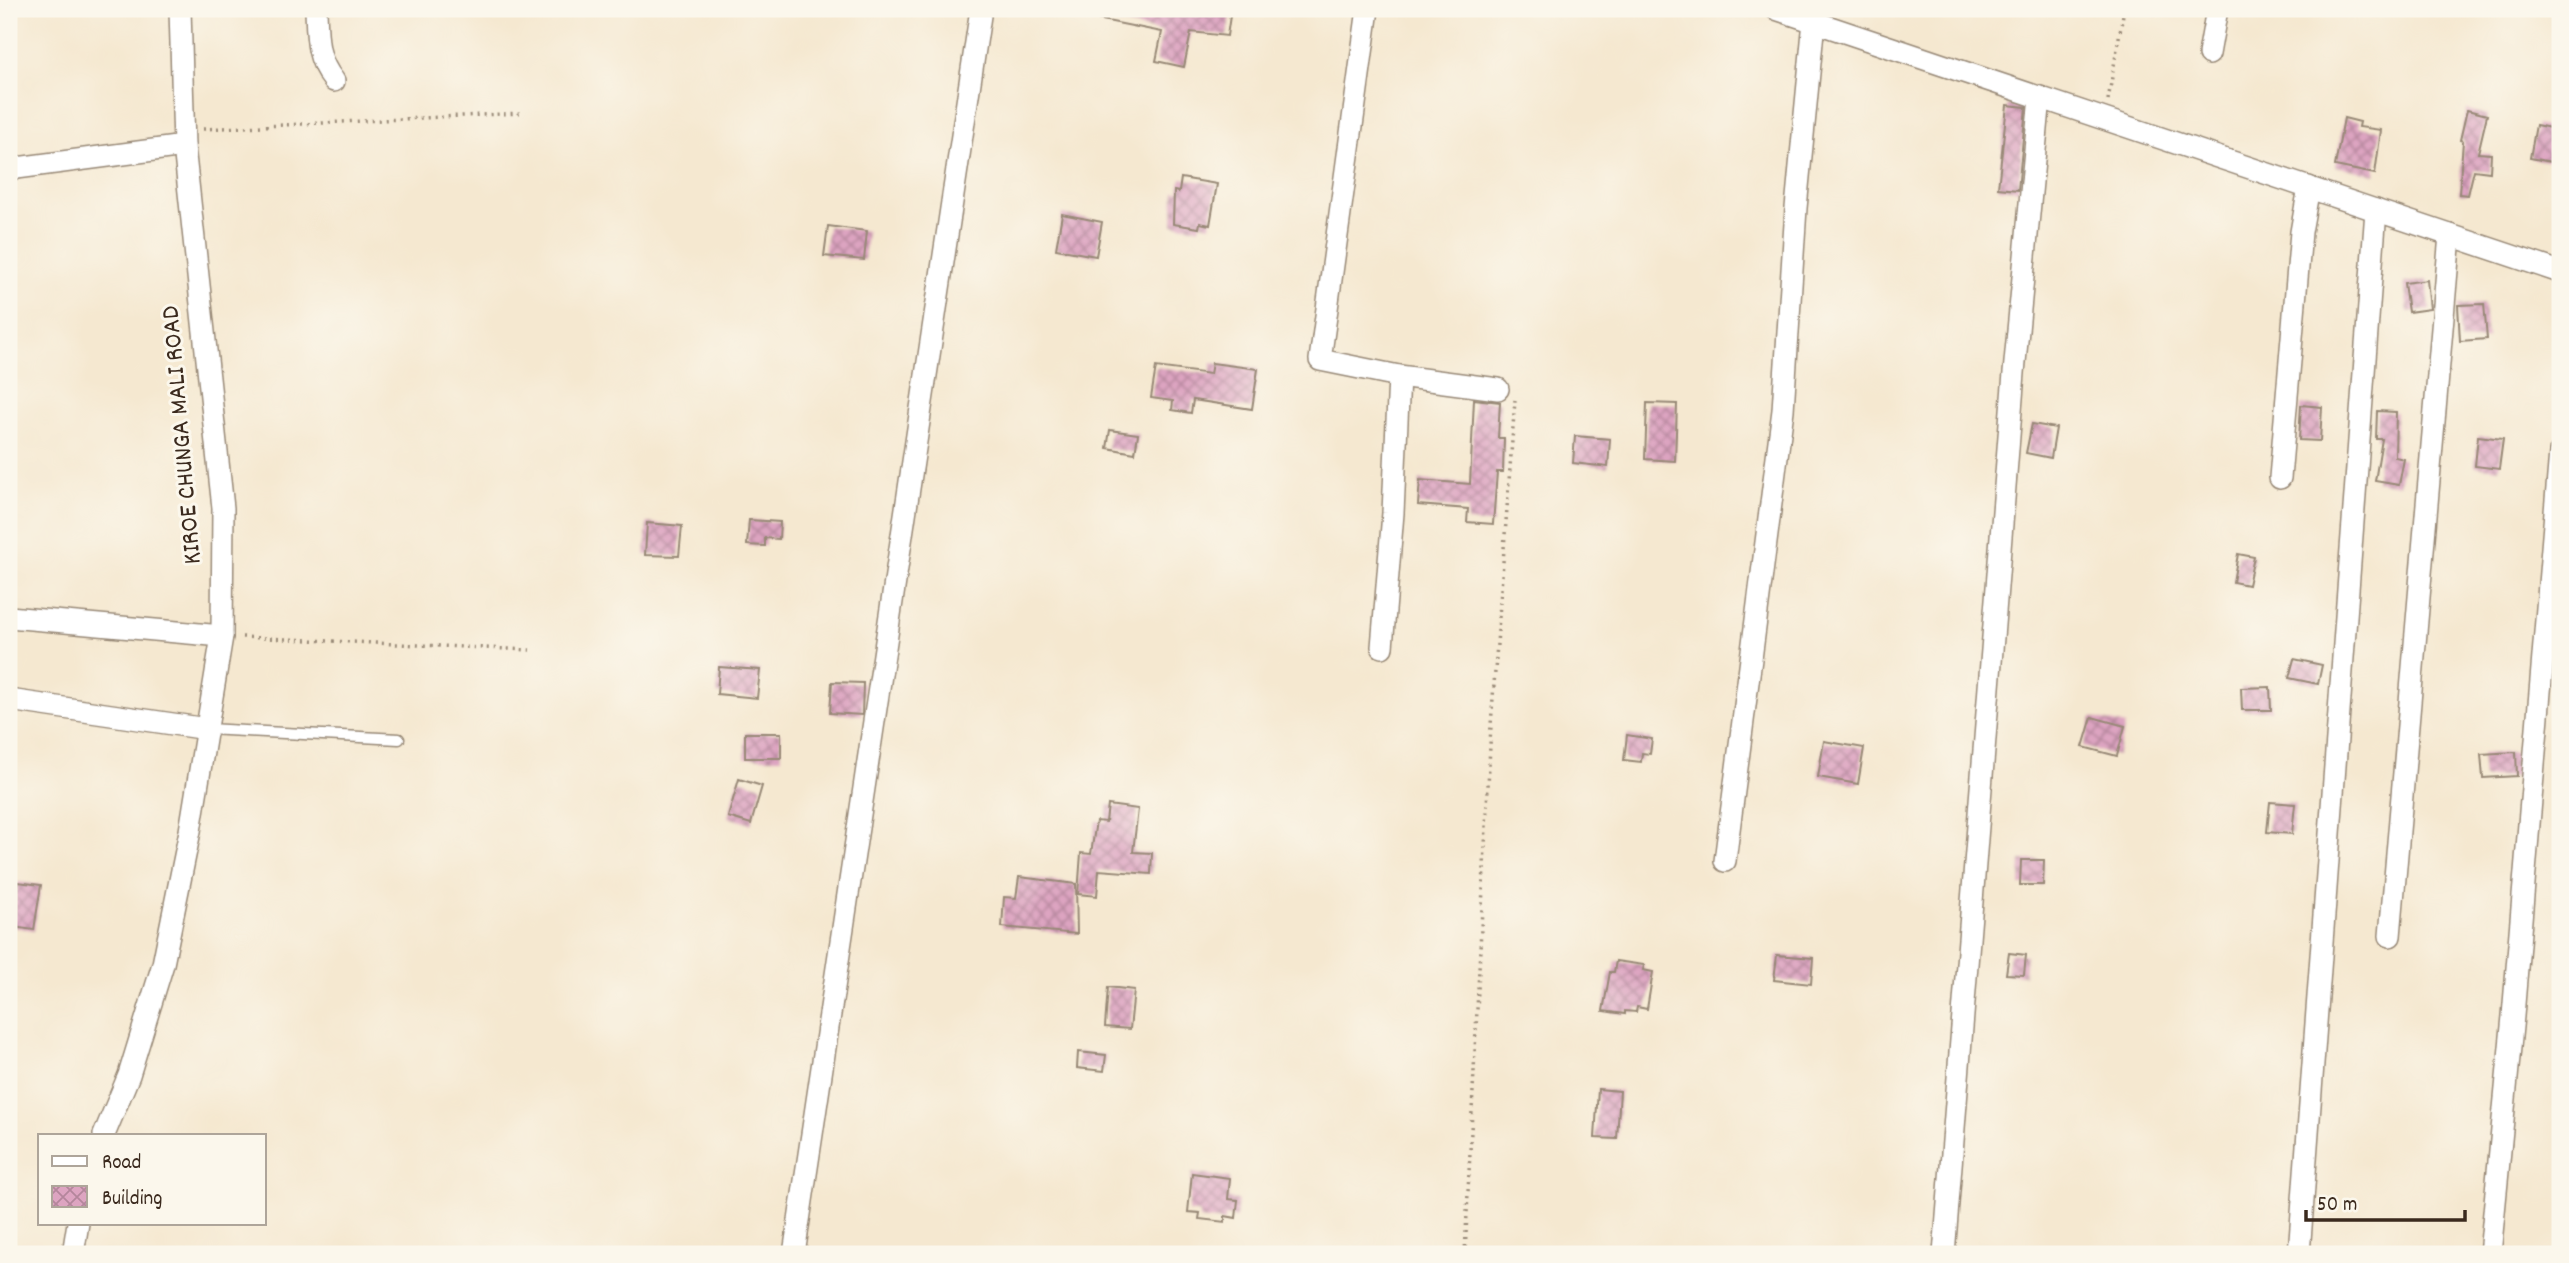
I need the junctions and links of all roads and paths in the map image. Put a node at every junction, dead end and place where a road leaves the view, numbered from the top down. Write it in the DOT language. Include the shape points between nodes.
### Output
graph roads {
  1 [pos="180,9"];
  2 [pos="316,9"];
  3 [pos="981,9"];
  4 [pos="1368,9"];
  5 [pos="1776,9"];
  6 [pos="2124,9"];
  7 [pos="2217,9"];
  8 [pos="1814,22"];
  9 [pos="2209,54"];
  10 [pos="334,81"];
  11 [pos="2040,97"];
  12 [pos="2106,106"];
  13 [pos="521,113"];
  14 [pos="183,138"];
  15 [pos="9,169"];
  16 [pos="2309,187"];
  17 [pos="2376,210"];
  18 [pos="2450,235"];
  19 [pos="2560,272"];
  20 [pos="1398,376"];
  21 [pos="1498,389"];
  22 [pos="2560,452"];
  23 [pos="2280,478"];
  24 [pos="9,617"];
  25 [pos="222,636"];
  26 [pos="1382,647"];
  27 [pos="530,650"];
  28 [pos="9,700"];
  29 [pos="207,729"];
  30 [pos="399,739"];
  31 [pos="1725,861"];
  32 [pos="2390,936"];
  33 [pos="104,1134"];
  34 [pos="78,1224"];
  35 [pos="73,1254"];
  36 [pos="794,1254"];
  37 [pos="1465,1254"];
  38 [pos="1944,1254"];
  39 [pos="2299,1254"];
  40 [pos="2490,1254"];
  1 -- 14 [label="street, KIROE CHUNGA MALI ROAD"];
  2 -- 10 [label="street" via="320,56"];
  3 -- 36 [label="street"];
  4 -- 20 [label="street" via="1319,355 1326,364"];
  5 -- 8 [label="street"];
  6 -- 12 [label="path"];
  7 -- 9 [label="street"];
  8 -- 11 [label="street"];
  8 -- 31 [label="street" via="1783,410"];
  11 -- 16 [label="street"];
  11 -- 38 [label="street"];
  13 -- 14 [label="path"];
  14 -- 15 [label="street"];
  14 -- 25 [label="street, KIROE CHUNGA MALI ROAD" via="223,508"];
  16 -- 17 [label="street"];
  16 -- 23 [label="street"];
  17 -- 18 [label="street"];
  17 -- 39 [label="street"];
  18 -- 19 [label="street"];
  18 -- 32 [label="street"];
  20 -- 21 [label="street"];
  20 -- 26 [label="street"];
  21 -- 37 [label="path" via="1516,391 1491,725"];
  22 -- 40 [label="street"];
  24 -- 25 [label="street"];
  25 -- 27 [label="path"];
  25 -- 29 [label="street, KIROE CHUNGA MALI ROAD"];
  28 -- 29 [label="street"];
  29 -- 30 [label="lane"];
  29 -- 33 [label="street, KIROE CHUNGA MALI ROAD" via="163,964 133,1064"];
  34 -- 35 [label="street"];
}
